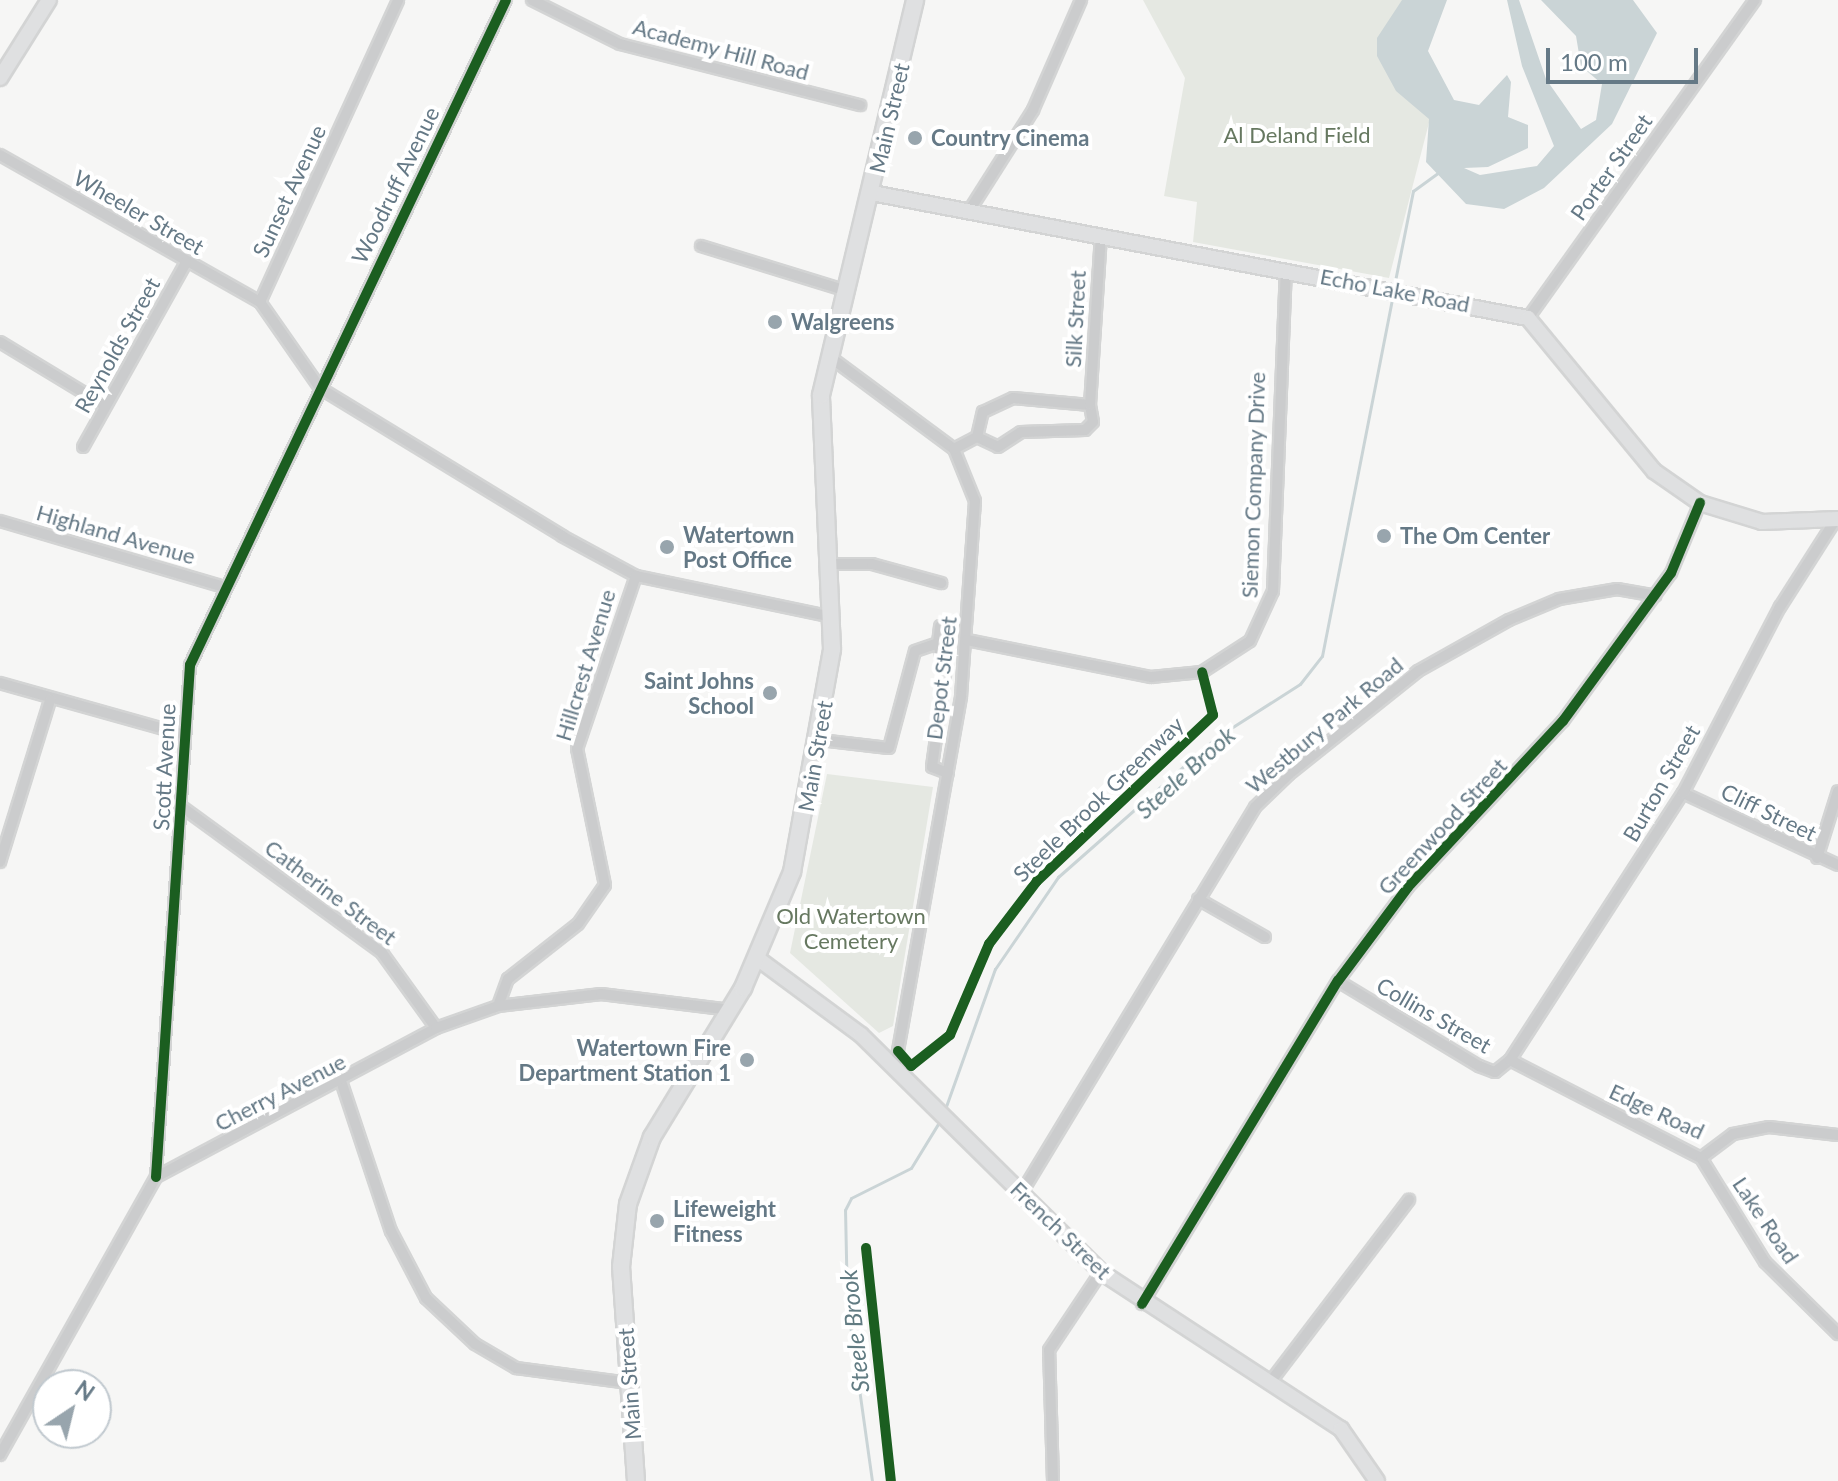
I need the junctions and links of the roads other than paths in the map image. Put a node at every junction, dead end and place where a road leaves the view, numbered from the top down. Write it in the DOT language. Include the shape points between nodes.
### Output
graph roads {
  1 [pos="49,0"];
  2 [pos="398,0"];
  3 [pos="506,0"];
  4 [pos="532,0"];
  5 [pos="915,0"];
  6 [pos="1081,0"];
  7 [pos="1755,0"];
  8 [pos="0,78"];
  9 [pos="860,105"];
  10 [pos="0,155"];
  11 [pos="872,193"];
  12 [pos="969,211"];
  13 [pos="1101,236"];
  14 [pos="701,246"];
  15 [pos="186,263"];
  16 [pos="1286,270"];
  17 [pos="847,291"];
  18 [pos="260,302"];
  19 [pos="1528,318"];
  20 [pos="0,342"];
  21 [pos="830,357"];
  22 [pos="320,388"];
  23 [pos="104,405"];
  24 [pos="1090,405"];
  25 [pos="977,437"];
  26 [pos="83,447"];
  27 [pos="954,449"];
  28 [pos="1700,503"];
  29 [pos="1837,519"];
  30 [pos="0,521"];
  31 [pos="829,564"];
  32 [pos="636,576"];
  33 [pos="941,583"];
  34 [pos="221,586"];
  35 [pos="1655,596"];
  36 [pos="833,617"];
  37 [pos="940,626"];
  38 [pos="967,640"];
  39 [pos="938,643"];
  40 [pos="0,683"];
  41 [pos="50,700"];
  42 [pos="185,735"];
  43 [pos="820,740"];
  44 [pos="948,773"];
  45 [pos="1838,791"];
  46 [pos="1683,793"];
  47 [pos="182,807"];
  48 [pos="1817,858"];
  49 [pos="0,862"];
  50 [pos="1838,865"];
  51 [pos="1198,899"];
  52 [pos="1265,937"];
  53 [pos="757,958"];
  54 [pos="1338,981"];
  55 [pos="498,1006"];
  56 [pos="731,1010"];
  57 [pos="436,1028"];
  58 [pos="1510,1060"];
  59 [pos="895,1067"];
  60 [pos="342,1084"];
  61 [pos="1838,1135"];
  62 [pos="1701,1158"];
  63 [pos="156,1177"];
  64 [pos="1022,1192"];
  65 [pos="1409,1200"];
  66 [pos="1101,1272"];
  67 [pos="1142,1304"];
  68 [pos="1838,1334"];
  69 [pos="1271,1381"];
  70 [pos="629,1383"];
  71 [pos="0,1455"];
  72 [pos="636,1481"];
  73 [pos="1053,1481"];
  74 [pos="1377,1481"];
  1 -- 8 [label="main road"];
  2 -- 18 [label="street, Sunset Avenue"];
  3 -- 22 [label="street, Woodruff Avenue"];
  4 -- 9 [label="street, Academy Hill Road" via="620,44"];
  5 -- 11 [label="main road, Main Street"];
  6 -- 12 [label="street" via="1033,110"];
  7 -- 19 [label="street, Porter Street"];
  10 -- 15 [label="street, Wheeler Street"];
  11 -- 12 [label="main road, Echo Lake Road"];
  11 -- 17 [label="main road, Main Street"];
  12 -- 13 [label="main road, Echo Lake Road"];
  13 -- 16 [label="main road, Echo Lake Road"];
  13 -- 24 [label="street, Silk Street"];
  14 -- 17 [label="street"];
  15 -- 18 [label="street, Wheeler Street"];
  15 -- 23 [label="street, Reynolds Street"];
  16 -- 19 [label="main road, Echo Lake Road"];
  16 -- 38 [label="street, Siemon Company Drive" via="1273,591 1250,641 1202,672 1151,677"];
  17 -- 21 [label="main road, Main Street"];
  18 -- 22 [label="street"];
  19 -- 28 [label="main road" via="1654,471"];
  20 -- 23 [label="street"];
  21 -- 27 [label="street"];
  21 -- 31 [label="main road, Main Street" via="819,418"];
  22 -- 32 [label="street"];
  22 -- 34 [label="street, Scott Avenue"];
  23 -- 26 [label="street, Reynolds Street"];
  24 -- 25 [label="street" via="1013,398 983,412"];
  24 -- 25 [label="street, Silk Street" via="1093,422 1085,430 1021,432 998,447"];
  25 -- 27 [label="street, Silk Street"];
  27 -- 38 [label="street, Depot Street" via="975,501"];
  28 -- 29 [label="main road" via="1762,522"];
  28 -- 35 [label="street, Greenwood Street"];
  29 -- 46 [label="street, Burton Street" via="1780,607"];
  30 -- 34 [label="street, Highland Avenue"];
  31 -- 33 [label="street" via="872,564"];
  31 -- 36 [label="main road, Main Street"];
  32 -- 36 [label="street"];
  32 -- 55 [label="street, Hillcrest Avenue" via="577,749 605,885 578,924 508,979"];
  34 -- 42 [label="street, Scott Avenue" via="190,665"];
  35 -- 51 [label="street, Westbury Park Road" via="1617,589 1559,599 1418,671 1255,807"];
  35 -- 54 [label="street, Greenwood Street" via="1563,721 1408,887"];
  36 -- 43 [label="main road, Main Street"];
  37 -- 39 [label="street"];
  38 -- 44 [label="street, Depot Street"];
  39 -- 43 [label="street" via="915,651 889,748"];
  39 -- 44 [label="street" via="945,674 932,767"];
  40 -- 41 [label="street"];
  41 -- 42 [label="street"];
  41 -- 49 [label="street"];
  42 -- 47 [label="street, Scott Avenue"];
  43 -- 53 [label="main road, Main Street" via="792,872"];
  44 -- 59 [label="street, Depot Street"];
  45 -- 48 [label="street"];
  46 -- 48 [label="street, Cliff Street"];
  46 -- 58 [label="street, Burton Street"];
  47 -- 57 [label="street, Catherine Street" via="382,953"];
  47 -- 63 [label="street, Scott Avenue"];
  48 -- 50 [label="street, Cliff Street"];
  51 -- 52 [label="street"];
  51 -- 64 [label="street, Westbury Park Road"];
  53 -- 56 [label="main road, Main Street"];
  53 -- 59 [label="main road, French Street"];
  54 -- 58 [label="street, Collins Street" via="1479,1066 1495,1072"];
  54 -- 67 [label="street, Greenwood Street"];
  55 -- 56 [label="street, Cherry Avenue" via="601,994"];
  55 -- 57 [label="street, Cherry Avenue"];
  56 -- 70 [label="main road, Main Street" via="652,1137 628,1204 621,1267"];
  57 -- 60 [label="street, Cherry Avenue"];
  58 -- 62 [label="street, Edge Road"];
  59 -- 64 [label="main road, French Street"];
  60 -- 63 [label="street, Cherry Avenue"];
  60 -- 70 [label="street" via="391,1231 426,1298 475,1344 516,1368"];
  61 -- 62 [label="street, Edge Road" via="1769,1127 1733,1134"];
  62 -- 68 [label="street, Lake Road" via="1765,1262"];
  63 -- 71 [label="street"];
  64 -- 66 [label="main road, French Street"];
  65 -- 69 [label="street"];
  66 -- 67 [label="main road, French Street"];
  66 -- 73 [label="street" via="1049,1350"];
  67 -- 69 [label="main road, French Street"];
  69 -- 74 [label="main road, French Street" via="1341,1429"];
  70 -- 72 [label="main road, Main Street"];
}
